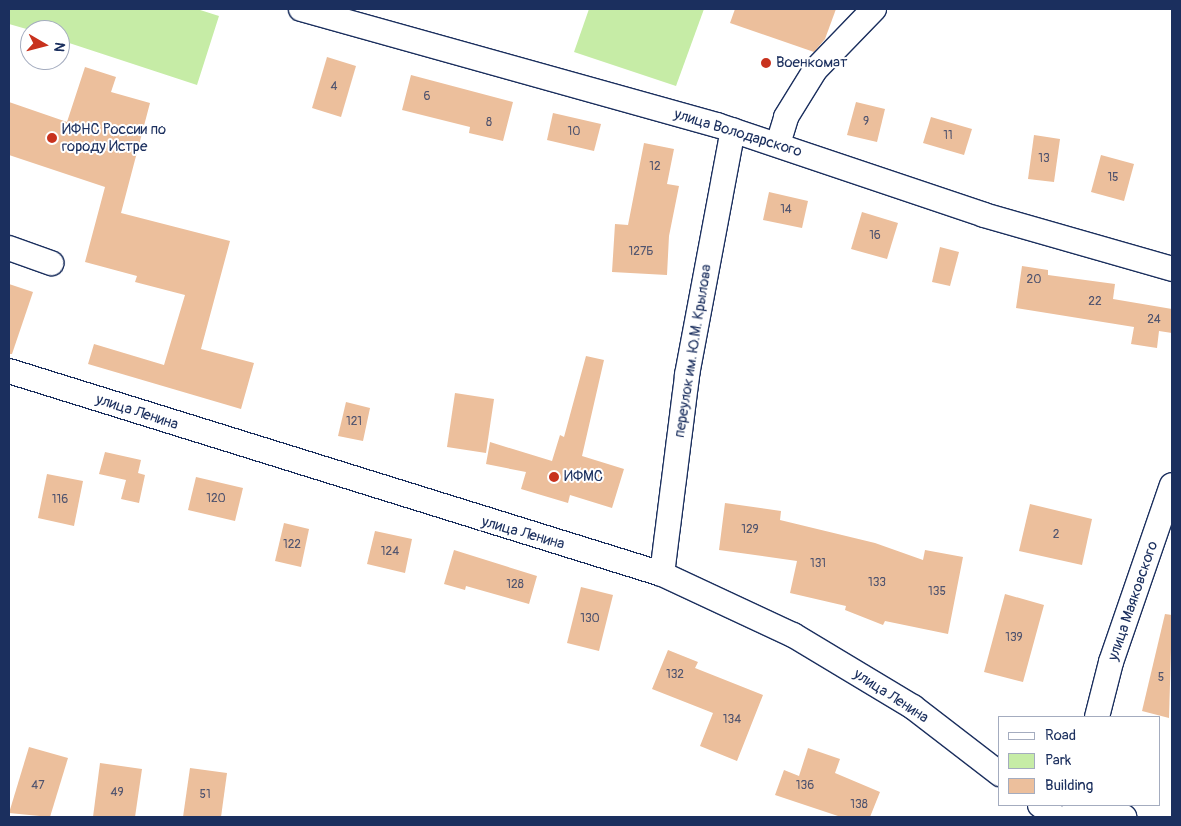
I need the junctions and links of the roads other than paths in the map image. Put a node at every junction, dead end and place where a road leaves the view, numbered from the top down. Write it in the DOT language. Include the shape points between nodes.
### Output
graph roads {
  1 [pos="874,9"];
  2 [pos="314,11"];
  3 [pos="732,130"];
  4 [pos="778,144"];
  5 [pos="9,248"];
  6 [pos="51,263"];
  7 [pos="1172,269"];
  8 [pos="9,371"];
  9 [pos="1172,485"];
  10 [pos="662,574"];
  11 [pos="1097,716"];
  12 [pos="998,772"];
  13 [pos="1044,806"];
  14 [pos="1068,812"];
  15 [pos="1124,817"];
  1 -- 4 [label="street" via="815,70 786,117"];
  2 -- 3 [label="street, улица Володарского"];
  3 -- 4 [label="street, улица Володарского"];
  3 -- 10 [label="street, переулок им. Ю.М. Крылова" via="687,375"];
  4 -- 7 [label="street, улица Володарского" via="984,215"];
  5 -- 6 [label="street"];
  8 -- 10 [label="street, улица Ленина"];
  9 -- 11 [label="street, улица Маяковского" via="1111,662"];
  10 -- 12 [label="street, улица Ленина" via="793,635 913,708"];
  13 -- 14 [label="street"];
  14 -- 15 [label="street"];
}
